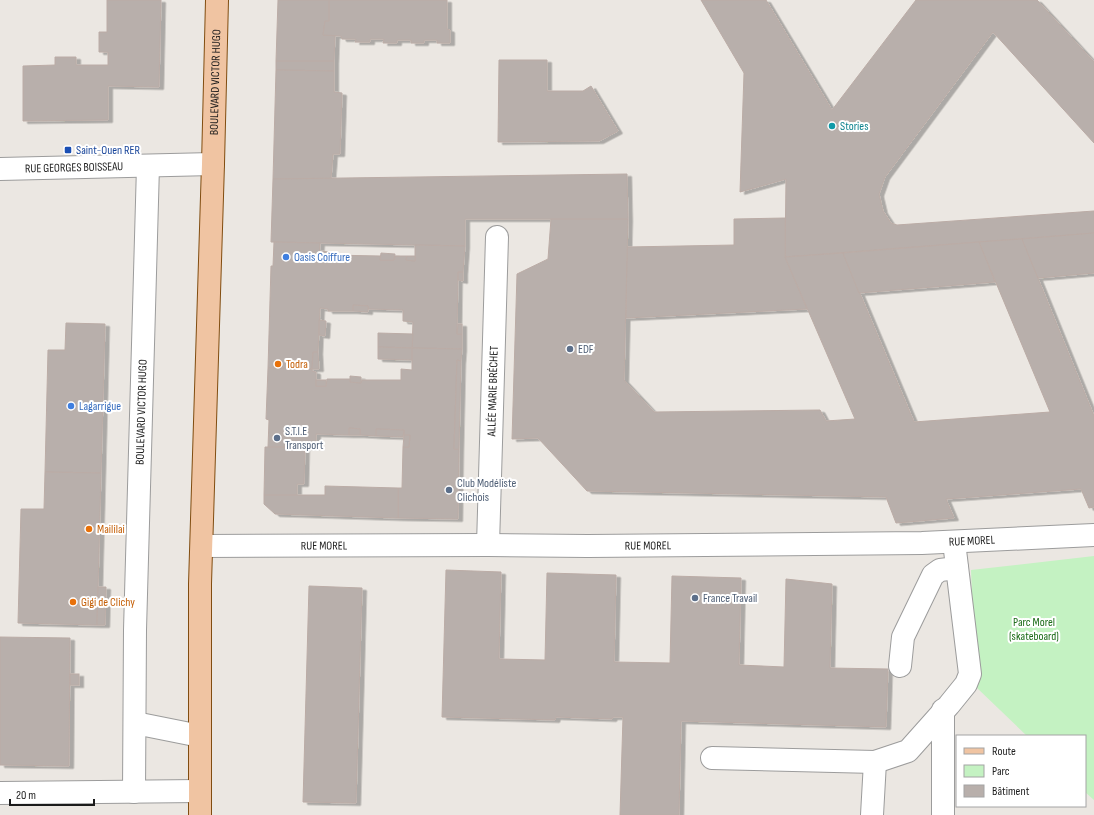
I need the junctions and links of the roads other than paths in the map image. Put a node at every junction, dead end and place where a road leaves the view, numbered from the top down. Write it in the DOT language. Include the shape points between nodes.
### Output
graph roads {
  1 [pos="217,0"];
  2 [pos="213,164"];
  3 [pos="148,166"];
  4 [pos="0,169"];
  5 [pos="498,237"];
  6 [pos="1094,535"];
  7 [pos="954,542"];
  8 [pos="488,545"];
  9 [pos="202,546"];
  10 [pos="957,568"];
  11 [pos="900,666"];
  12 [pos="943,710"];
  13 [pos="135,723"];
  14 [pos="200,736"];
  15 [pos="712,758"];
  16 [pos="875,762"];
  17 [pos="199,791"];
  18 [pos="134,792"];
  19 [pos="0,793"];
  20 [pos="200,815"];
  21 [pos="872,815"];
  22 [pos="943,815"];
  1 -- 2 [label="main road, BOULEVARD VICTOR HUGO"];
  2 -- 3 [label="street"];
  2 -- 9 [label="main road, BOULEVARD VICTOR HUGO"];
  3 -- 4 [label="street, RUE GEORGES BOISSEAU"];
  3 -- 13 [label="street, BOULEVARD VICTOR HUGO" via="135,616"];
  5 -- 8 [label="street, ALLÉE MARIE BRÉCHET"];
  6 -- 7 [label="street, RUE MOREL"];
  7 -- 8 [label="street, RUE MOREL"];
  7 -- 10 [label="street"];
  8 -- 9 [label="street, RUE MOREL"];
  9 -- 14 [label="main road, BOULEVARD VICTOR HUGO"];
  10 -- 11 [label="street" via="940,570 933,575 903,637"];
  10 -- 12 [label="street" via="970,674 966,684"];
  12 -- 16 [label="street" via="908,751"];
  12 -- 22 [label="street"];
  13 -- 14 [label="street"];
  13 -- 18 [label="street, BOULEVARD VICTOR HUGO"];
  14 -- 17 [label="main road, BOULEVARD VICTOR HUGO"];
  15 -- 16 [label="street"];
  16 -- 21 [label="street"];
  17 -- 18 [label="street"];
  17 -- 20 [label="main road, BOULEVARD VICTOR HUGO"];
  18 -- 19 [label="street"];
}
